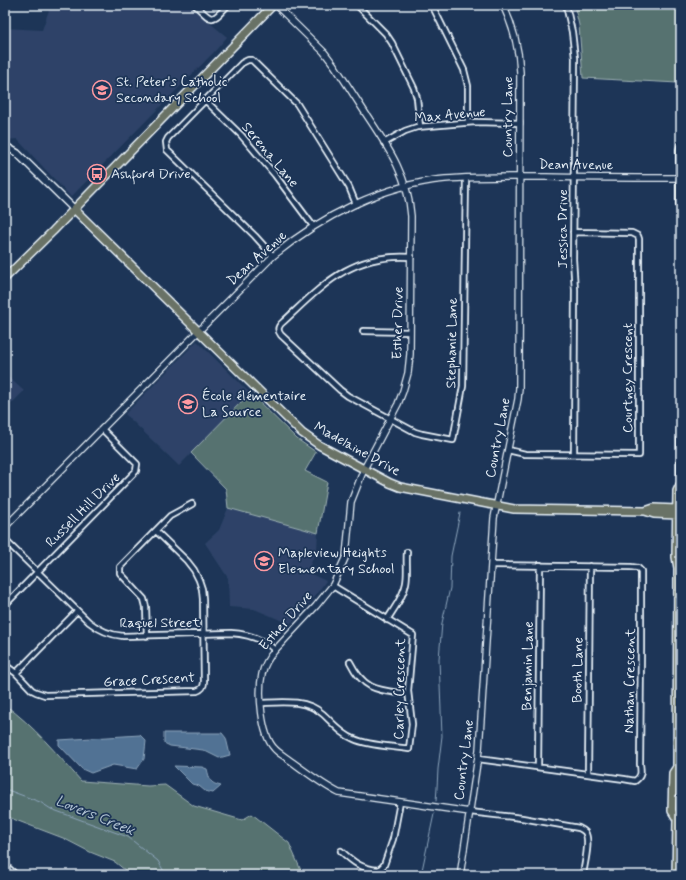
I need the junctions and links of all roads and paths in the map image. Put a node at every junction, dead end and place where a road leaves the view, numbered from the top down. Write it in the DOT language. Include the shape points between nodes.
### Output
graph roads {
  1 [pos="195,5"];
  2 [pos="228,5"];
  3 [pos="273,5"];
  4 [pos="276,5"];
  5 [pos="357,5"];
  6 [pos="432,5"];
  7 [pos="503,5"];
  8 [pos="566,5"];
  9 [pos="205,100"];
  10 [pos="468,122"];
  11 [pos="520,123"];
  12 [pos="420,127"];
  13 [pos="384,143"];
  14 [pos="681,146"];
  15 [pos="6,147"];
  16 [pos="520,177"];
  17 [pos="574,177"];
  18 [pos="466,178"];
  19 [pos="680,178"];
  20 [pos="406,186"];
  21 [pos="356,204"];
  22 [pos="681,208"];
  23 [pos="74,209"];
  24 [pos="313,226"];
  25 [pos="573,232"];
  26 [pos="273,256"];
  27 [pos="411,257"];
  28 [pos="5,278"];
  29 [pos="198,331"];
  30 [pos="363,331"];
  31 [pos="410,332"];
  32 [pos="681,407"];
  33 [pos="390,419"];
  34 [pos="102,429"];
  35 [pos="508,450"];
  36 [pos="574,454"];
  37 [pos="364,469"];
  38 [pos="681,484"];
  39 [pos="192,504"];
  40 [pos="497,505"];
  41 [pos="679,512"];
  42 [pos="5,527"];
  43 [pos="156,531"];
  44 [pos="5,540"];
  45 [pos="407,552"];
  46 [pos="491,565"];
  47 [pos="540,565"];
  48 [pos="680,565"];
  49 [pos="590,566"];
  50 [pos="38,572"];
  51 [pos="332,586"];
  52 [pos="5,605"];
  53 [pos="77,611"];
  54 [pos="387,620"];
  55 [pos="203,634"];
  56 [pos="147,636"];
  57 [pos="275,650"];
  58 [pos="350,662"];
  59 [pos="5,665"];
  60 [pos="16,673"];
  61 [pos="408,694"];
  62 [pos="261,703"];
  63 [pos="679,749"];
  64 [pos="478,759"];
  65 [pos="538,767"];
  66 [pos="588,774"];
  67 [pos="400,802"];
  68 [pos="470,812"];
  69 [pos="341,851"];
  70 [pos="5,865"];
  71 [pos="16,875"];
  72 [pos="462,875"];
  73 [pos="582,875"];
  74 [pos="676,875"];
  1 -- 2 [label="street" via="208,18 216,17"];
  3 -- 23 [label="main road"];
  4 -- 13 [label="street, Esther Drive" via="338,69"];
  5 -- 12 [label="street" via="392,43 414,88"];
  6 -- 10 [label="street" via="464,70 468,86"];
  7 -- 11 [label="street, Country Lane" via="518,53"];
  8 -- 17 [label="street, Jessica Drive" via="574,52"];
  9 -- 21 [label="street" via="242,63 252,60 297,104 350,188"];
  9 -- 24 [label="street, Serena Lane" via="241,135"];
  9 -- 26 [label="street" via="168,138 166,148"];
  10 -- 11 [label="street, Max Avenue"];
  10 -- 12 [label="street, Max Avenue"];
  11 -- 16 [label="street, Country Lane"];
  12 -- 13 [label="street, Max Avenue" via="407,130"];
  13 -- 20 [label="street, Esther Drive"];
  14 -- 19 [label="main road"];
  15 -- 23 [label="main road" via="17,153"];
  16 -- 17 [label="street, Dean Avenue"];
  16 -- 18 [label="street, Dean Avenue"];
  16 -- 35 [label="street, Country Lane" via="519,388"];
  17 -- 19 [label="street, Dean Avenue"];
  17 -- 25 [label="street, Jessica Drive"];
  18 -- 20 [label="street, Dean Avenue"];
  18 -- 33 [label="street, Stephanie Lane" via="464,385 453,440 418,433"];
  19 -- 22 [label="main road"];
  20 -- 21 [label="street, Dean Avenue"];
  20 -- 27 [label="street, Esther Drive" via="411,211"];
  21 -- 24 [label="street, Dean Avenue"];
  23 -- 28 [label="main road"];
  23 -- 29 [label="main road, Madelaine Drive"];
  24 -- 26 [label="street, Dean Avenue"];
  25 -- 36 [label="street, Jessica Drive"];
  25 -- 36 [label="street, Courtney Crescent" via="632,233 638,236 640,242 639,455"];
  26 -- 29 [label="street, Dean Avenue"];
  27 -- 31 [label="street, Esther Drive"];
  27 -- 33 [label="street" via="377,259 345,271 324,285 279,327 281,335 341,391"];
  29 -- 34 [label="street, Dean Avenue"];
  29 -- 37 [label="main road, Madelaine Drive" via="308,438"];
  30 -- 31 [label="street"];
  31 -- 33 [label="street, Esther Drive" via="407,378"];
  32 -- 38 [label="main road"];
  33 -- 37 [label="street, Esther Drive"];
  34 -- 42 [label="street, Dean Avenue"];
  34 -- 50 [label="street, Russell Hill Drive" via="137,464 136,471"];
  35 -- 36 [label="street, Courtney Crescent" via="527,454"];
  35 -- 40 [label="street, Country Lane"];
  37 -- 40 [label="main road, Madelaine Drive" via="397,486"];
  37 -- 51 [label="street, Esther Drive" via="351,502 346,556"];
  38 -- 41 [label="main road" via="677,491"];
  39 -- 43 [label="street" via="170,516"];
  40 -- 41 [label="main road, Madelaine Drive" via="514,508 645,511 654,508"];
  40 -- 46 [label="street, Country Lane"];
  41 -- 48 [label="main road" via="676,557"];
  43 -- 55 [label="street, Grace Crescent" via="187,561 197,575 202,594"];
  43 -- 56 [label="street" via="120,567 122,576 144,599"];
  44 -- 50 [label="street, Raquel Street"];
  45 -- 54 [label="street" via="406,586"];
  46 -- 47 [label="street, Nathan Crescent"];
  46 -- 64 [label="street, Country Lane"];
  47 -- 49 [label="street, Nathan Crescent"];
  47 -- 65 [label="street, Benjamin Lane"];
  48 -- 63 [label="main road"];
  49 -- 66 [label="street, Booth Lane"];
  49 -- 66 [label="street, Nathan Crescent" via="635,567 641,571 641,774 635,781"];
  50 -- 52 [label="street, Russell Hill Drive"];
  50 -- 53 [label="street, Raquel Street"];
  51 -- 54 [label="street, Carley Crescent"];
  51 -- 57 [label="street, Esther Drive"];
  53 -- 56 [label="street, Raquel Street" via="94,626 111,634"];
  53 -- 60 [label="street"];
  54 -- 61 [label="street, Carley Crescent" via="412,635"];
  55 -- 56 [label="street, Raquel Street"];
  55 -- 57 [label="street, Raquel Street" via="248,635 263,640"];
  55 -- 60 [label="street, Grace Crescent" via="204,685 197,691 45,695 32,690"];
  57 -- 62 [label="street, Esther Drive" via="262,675"];
  58 -- 61 [label="street" via="363,681 371,687"];
  59 -- 60 [label="street, Grace Crescent"];
  61 -- 62 [label="street, Carley Crescent" via="412,722 409,749 354,739 341,731 321,712 307,705 295,702"];
  62 -- 67 [label="street, Esther Drive" via="263,723 274,748 327,787 339,793"];
  63 -- 74 [label="main road" via="677,767 672,773 672,811 676,819"];
  64 -- 65 [label="street, Nathan Crescent"];
  64 -- 68 [label="street, Country Lane"];
  65 -- 66 [label="street, Nathan Crescent"];
  67 -- 68 [label="street, Esther Drive"];
  67 -- 69 [label="street" via="393,839 384,865 379,870 371,870 355,863"];
  68 -- 72 [label="street, Country Lane"];
  68 -- 73 [label="street, Esther Drive" via="579,828 585,832 587,839"];
  70 -- 71 [label="street"];
}
